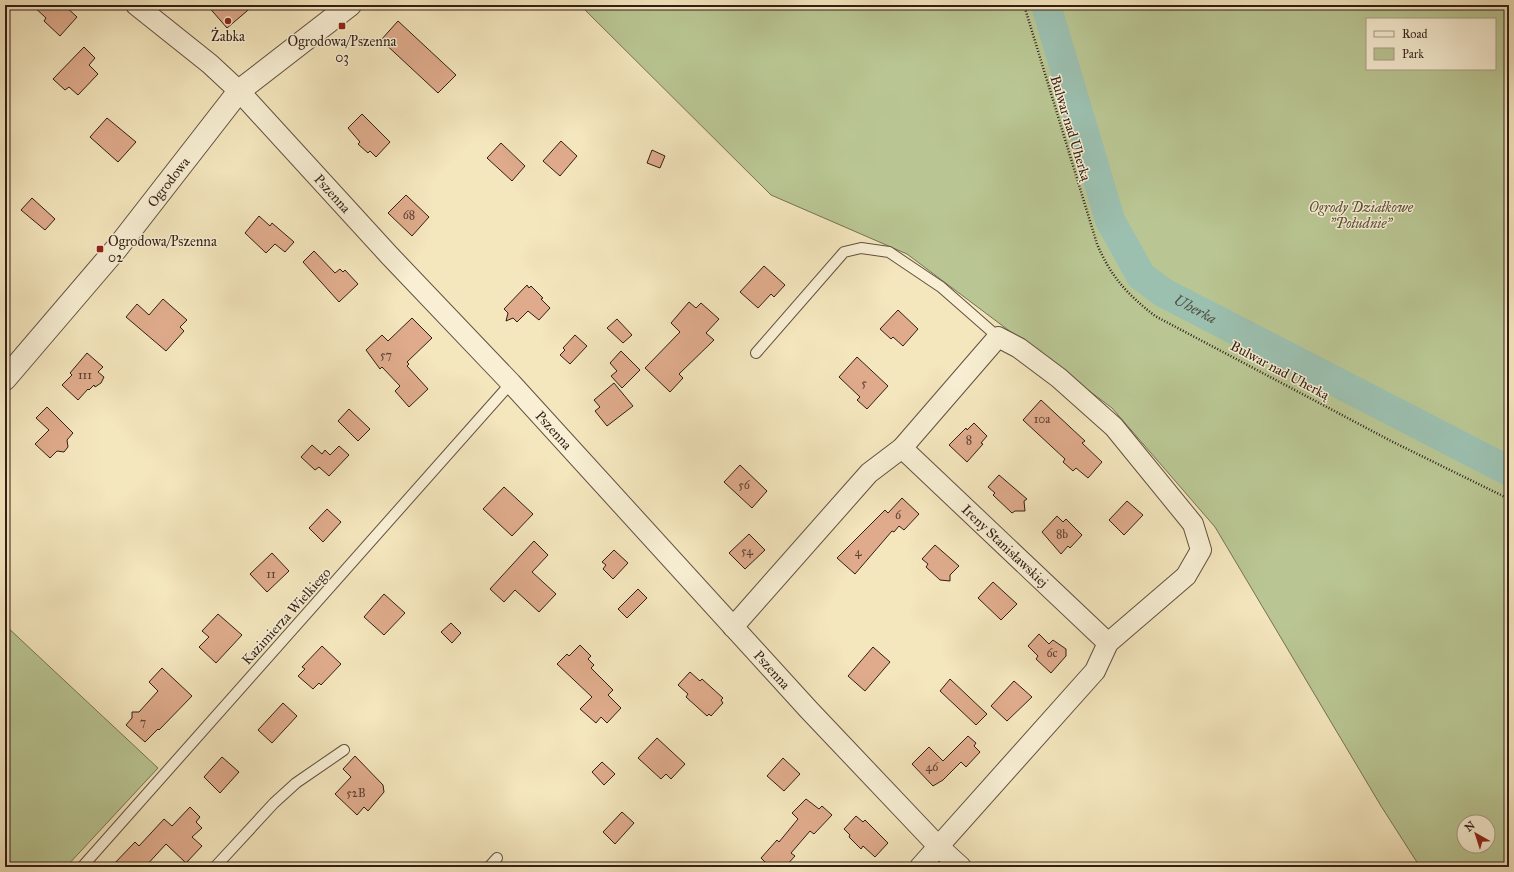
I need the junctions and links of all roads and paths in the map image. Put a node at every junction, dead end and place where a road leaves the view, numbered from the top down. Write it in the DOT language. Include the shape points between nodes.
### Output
graph roads {
  1 [pos="136,5"];
  2 [pos="350,5"];
  3 [pos="1024,5"];
  4 [pos="239,91"];
  5 [pos="998,337"];
  6 [pos="756,353"];
  7 [pos="5,379"];
  8 [pos="511,383"];
  9 [pos="902,448"];
  10 [pos="1509,499"];
  11 [pos="733,628"];
  12 [pos="1108,643"];
  13 [pos="344,750"];
  14 [pos="938,846"];
  15 [pos="497,858"];
  16 [pos="82,867"];
  17 [pos="215,867"];
  18 [pos="489,867"];
  19 [pos="920,867"];
  20 [pos="961,867"];
  1 -- 4 [label="street, Pszenna" via="210,64"];
  2 -- 4 [label="street, Ogrodowa"];
  3 -- 10 [label="path, Bulwar nad Uherką" via="1097,244 1104,261 1125,290 1155,316"];
  4 -- 7 [label="street, Ogrodowa" via="117,248"];
  4 -- 8 [label="street, Pszenna" via="389,255"];
  5 -- 6 [label="lane" via="941,287 889,252 861,248 844,252"];
  5 -- 9 [label="street"];
  5 -- 12 [label="street" via="1019,348 1059,378 1114,427 1193,524 1201,550 1186,576"];
  8 -- 11 [label="street, Pszenna"];
  8 -- 16 [label="lane, Kazimierza Wielkiego"];
  9 -- 11 [label="street" via="869,473"];
  9 -- 12 [label="street, Ireny Stanisławskiej"];
  11 -- 14 [label="street, Pszenna"];
  12 -- 14 [label="street" via="1095,671"];
  13 -- 17 [label="lane" via="296,783"];
  14 -- 19 [label="street"];
  14 -- 20 [label="street, Pszenna"];
  15 -- 18 [label="lane"];
}
